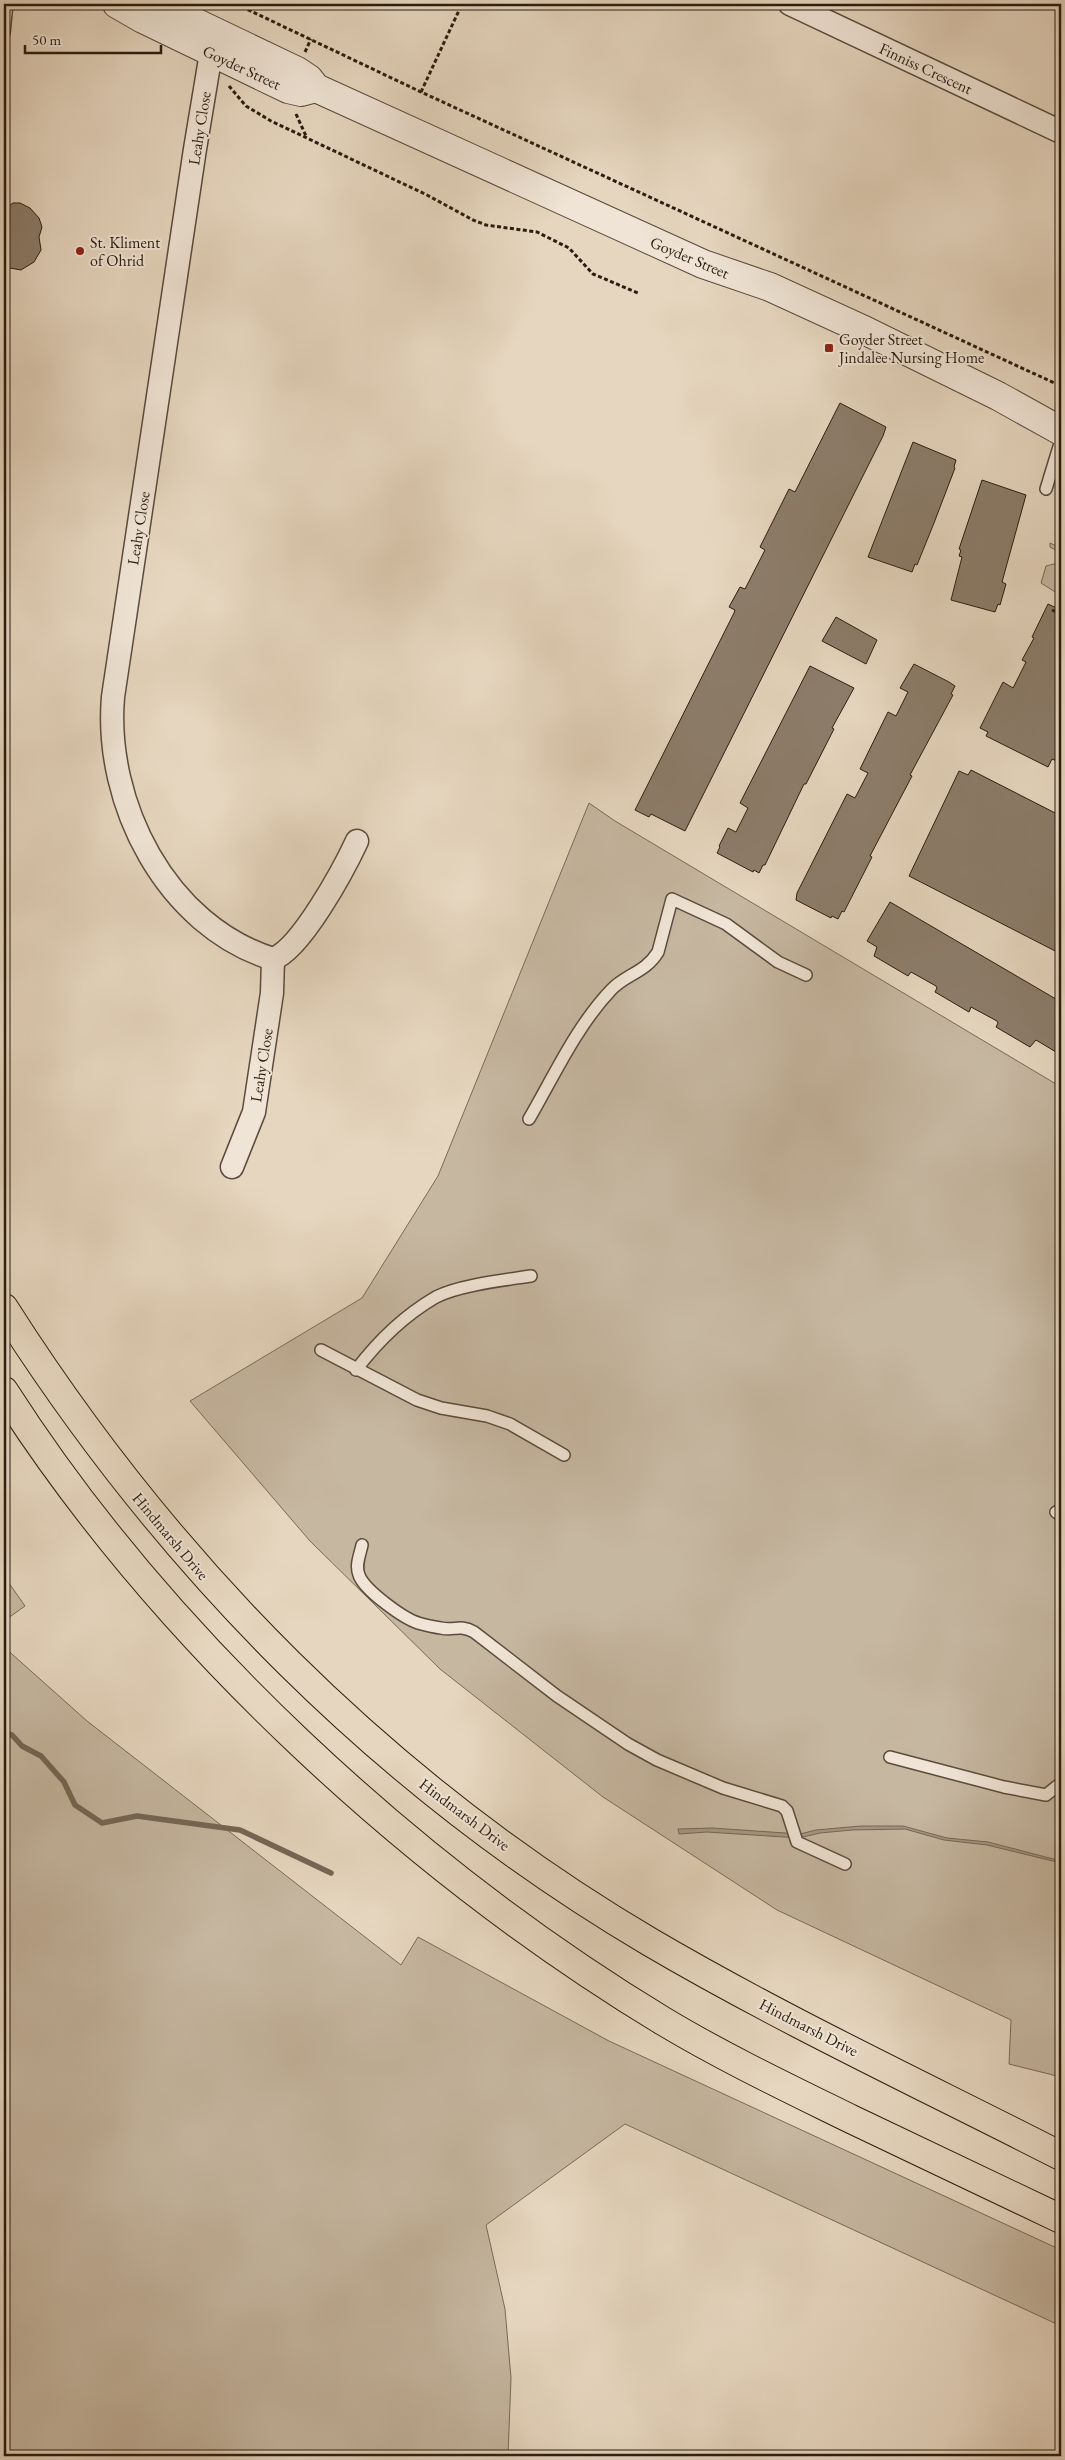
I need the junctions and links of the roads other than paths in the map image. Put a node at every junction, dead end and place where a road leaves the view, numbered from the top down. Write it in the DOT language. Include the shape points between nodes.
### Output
graph roads {
  1 [pos="7,4"];
  2 [pos="118,4"];
  3 [pos="157,4"];
  4 [pos="790,4"];
  5 [pos="4,33"];
  6 [pos="214,44"];
  7 [pos="1061,132"];
  8 [pos="1061,431"];
  9 [pos="1061,440"];
  10 [pos="1046,490"];
  11 [pos="358,841"];
  12 [pos="273,959"];
  13 [pos="806,975"];
  14 [pos="529,1119"];
  15 [pos="232,1167"];
  16 [pos="531,1276"];
  17 [pos="4,1308"];
  18 [pos="321,1350"];
  19 [pos="356,1370"];
  20 [pos="4,1391"];
  21 [pos="564,1455"];
  22 [pos="362,1545"];
  23 [pos="890,1757"];
  24 [pos="1061,1783"];
  25 [pos="845,1864"];
  26 [pos="1061,2156"];
  27 [pos="1061,2220"];
  1 -- 5 [label="lane"];
  2 -- 6 [label="street, Goyder Street" via="143,19"];
  3 -- 6 [label="street, Goyder Street"];
  4 -- 7 [label="street, Finniss Crescent"];
  6 -- 8 [label="street, Goyder Street" via="288,88 301,92 316,88 703,264 770,286 989,392"];
  6 -- 12 [label="street, Leahy Close" via="195,149 113,697 112,744 130,816 141,841 168,882 214,926 248,949"];
  9 -- 10 [label="lane"];
  11 -- 12 [label="street" via="332,891 288,948"];
  12 -- 15 [label="street, Leahy Close" via="272,993 254,1112"];
  13 -- 14 [label="lane" via="778,962 726,924 672,899 658,952 642,970 612,988 578,1032"];
  16 -- 19 [label="lane" via="438,1296 389,1333"];
  17 -- 26 [label="main road, Hindmarsh Drive" via="46,1374 108,1459 198,1569 306,1681 433,1791 570,1891 649,1941"];
  18 -- 19 [label="lane"];
  19 -- 21 [label="lane" via="417,1400 510,1424"];
  20 -- 27 [label="main road" via="44,1450 118,1546 231,1673 353,1792 480,1895 583,1969 663,2021 780,2084"];
  22 -- 25 [label="lane" via="357,1566 359,1576 400,1613 417,1623 444,1629 462,1626 474,1632 557,1696 628,1744 723,1788 782,1806 787,1811 798,1842"];
  23 -- 24 [label="lane" via="1004,1787 1046,1794"];
}
